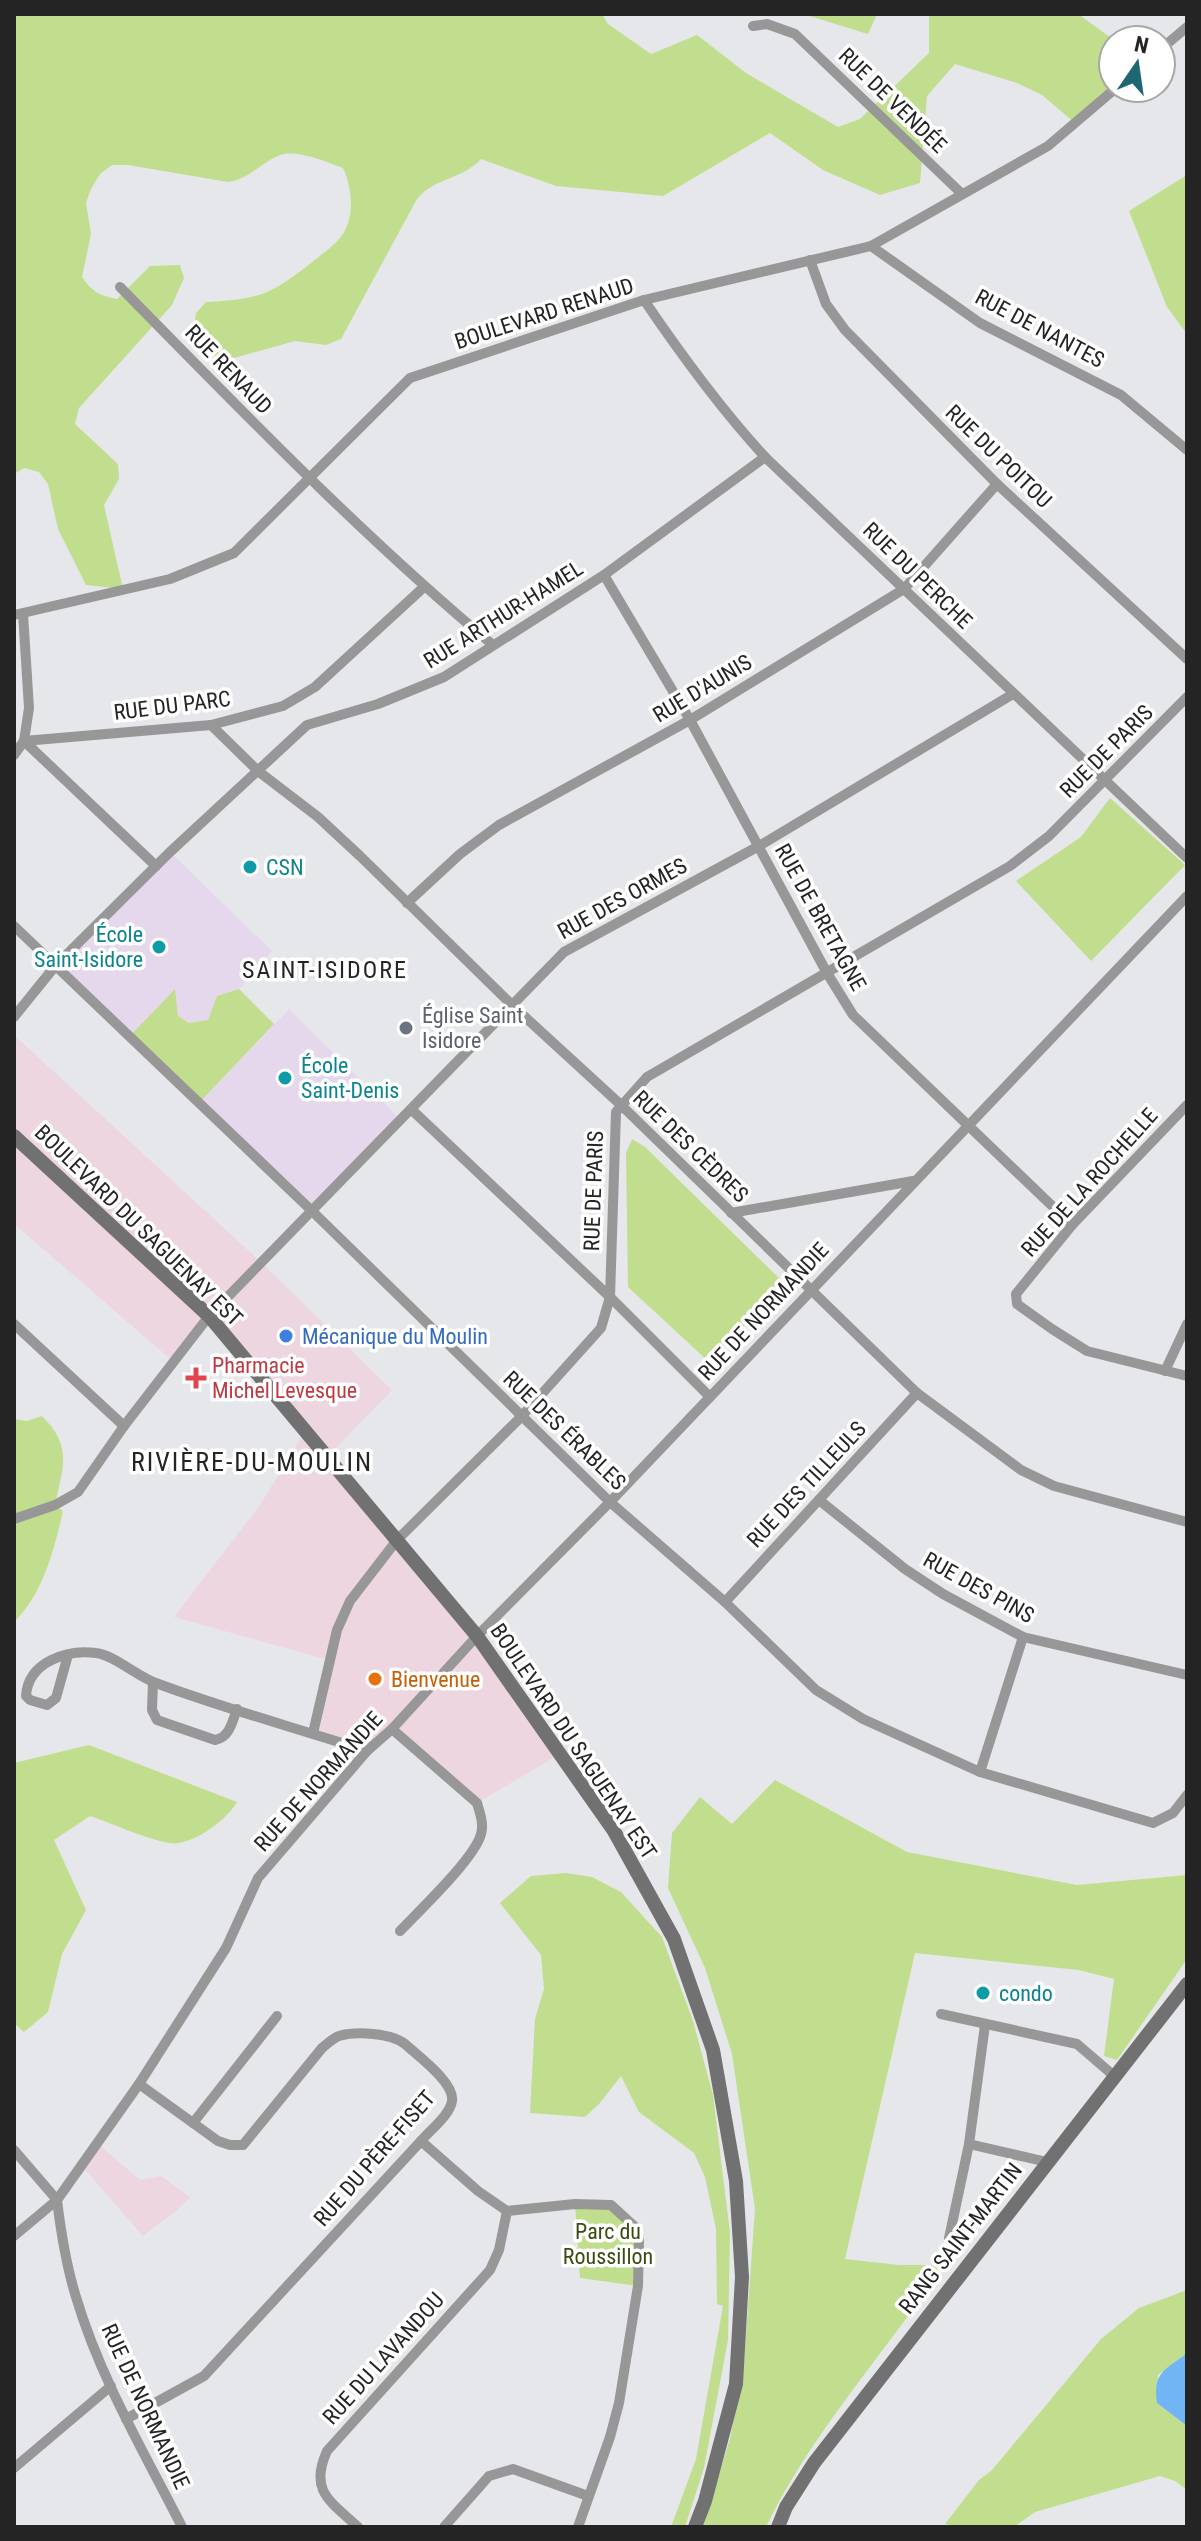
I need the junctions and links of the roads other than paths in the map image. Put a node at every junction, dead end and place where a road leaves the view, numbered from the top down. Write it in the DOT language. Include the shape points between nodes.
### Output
graph roads {
  1 [pos="753,26"];
  2 [pos="1097,104"];
  3 [pos="961,193"];
  4 [pos="871,246"];
  5 [pos="810,260"];
  6 [pos="120,287"];
  7 [pos="644,300"];
  8 [pos="1187,450"];
  9 [pos="765,457"];
  10 [pos="308,479"];
  11 [pos="997,484"];
  12 [pos="604,575"];
  13 [pos="424,587"];
  14 [pos="904,589"];
  15 [pos="19,615"];
  16 [pos="493,645"];
  17 [pos="1187,659"];
  18 [pos="1013,694"];
  19 [pos="1187,697"];
  20 [pos="690,720"];
  21 [pos="211,725"];
  22 [pos="24,741"];
  23 [pos="14,755"];
  24 [pos="258,771"];
  25 [pos="1106,780"];
  26 [pos="759,846"];
  27 [pos="1187,858"];
  28 [pos="156,866"];
  29 [pos="1187,896"];
  30 [pos="407,903"];
  31 [pos="14,926"];
  32 [pos="56,965"];
  33 [pos="827,973"];
  34 [pos="513,1006"];
  35 [pos="14,1017"];
  36 [pos="621,1105"];
  37 [pos="1187,1105"];
  38 [pos="412,1110"];
  39 [pos="968,1127"];
  40 [pos="14,1136"];
  41 [pos="913,1181"];
  42 [pos="311,1210"];
  43 [pos="731,1213"];
  44 [pos="1072,1225"];
  45 [pos="810,1290"];
  46 [pos="610,1297"];
  47 [pos="209,1316"];
  48 [pos="14,1324"];
  49 [pos="1187,1324"];
  50 [pos="1165,1371"];
  51 [pos="1187,1376"];
  52 [pos="917,1393"];
  53 [pos="710,1397"];
  54 [pos="521,1417"];
  55 [pos="124,1426"];
  56 [pos="819,1500"];
  57 [pos="610,1502"];
  58 [pos="14,1519"];
  59 [pos="1187,1522"];
  60 [pos="397,1540"];
  61 [pos="725,1602"];
  62 [pos="477,1636"];
  63 [pos="1023,1637"];
  64 [pos="68,1655"];
  65 [pos="1187,1675"];
  66 [pos="153,1682"];
  67 [pos="237,1709"];
  68 [pos="392,1729"];
  69 [pos="313,1733"];
  70 [pos="367,1751"];
  71 [pos="980,1772"];
  72 [pos="1187,1795"];
  73 [pos="400,1931"];
  74 [pos="1187,1984"];
  75 [pos="941,2014"];
  76 [pos="277,2016"];
  77 [pos="985,2025"];
  78 [pos="1113,2075"];
  79 [pos="139,2084"];
  80 [pos="193,2123"];
  81 [pos="421,2141"];
  82 [pos="969,2144"];
  83 [pos="14,2150"];
  84 [pos="1047,2162"];
  85 [pos="57,2200"];
  86 [pos="507,2211"];
  87 [pos="14,2236"];
  88 [pos="949,2238"];
  89 [pos="111,2386"];
  90 [pos="126,2419"];
  91 [pos="14,2468"];
  92 [pos="588,2496"];
  93 [pos="182,2527"];
  94 [pos="358,2527"];
  95 [pos="444,2527"];
  96 [pos="578,2527"];
  97 [pos="695,2527"];
  98 [pos="778,2527"];
  1 -- 3 [label="street, RUE DE VENDÉE" via="767,24 795,34"];
  2 -- 3 [label="street, BOULEVARD RENAUD" via="1048,146"];
  3 -- 4 [label="street, BOULEVARD RENAUD"];
  4 -- 5 [label="street, BOULEVARD RENAUD"];
  4 -- 8 [label="street, RUE DE NANTES" via="980,323 1121,395"];
  5 -- 7 [label="street, BOULEVARD RENAUD"];
  5 -- 11 [label="street, RUE DU POITOU" via="826,304 845,330"];
  6 -- 10 [label="street, RUE RENAUD"];
  7 -- 9 [label="street, RUE DU PERCHE" via="723,412"];
  7 -- 10 [label="street, BOULEVARD RENAUD" via="410,378"];
  9 -- 12 [label="street, RUE ARTHUR-HAMEL"];
  9 -- 14 [label="street, RUE DU PERCHE"];
  10 -- 13 [label="street, RUE RENAUD"];
  10 -- 15 [label="street, BOULEVARD RENAUD" via="234,553 170,579"];
  11 -- 14 [label="street, RUE D'AUNIS"];
  11 -- 17 [label="street, RUE DU POITOU"];
  12 -- 16 [label="street, RUE ARTHUR-HAMEL"];
  12 -- 20 [label="street, RUE DE BRETAGNE"];
  13 -- 16 [label="street, RUE RENAUD"];
  13 -- 21 [label="street, RUE DU PARC" via="315,687 283,706"];
  14 -- 18 [label="street, RUE DU PERCHE"];
  14 -- 20 [label="street, RUE D'AUNIS"];
  15 -- 22 [label="street" via="29,708"];
  16 -- 24 [label="street, RUE ARTHUR-HAMEL" via="444,677 307,725"];
  18 -- 25 [label="street, RUE DU PERCHE"];
  18 -- 26 [label="street, RUE DES ORMES"];
  19 -- 25 [label="street, RUE DE PARIS"];
  20 -- 26 [label="street, RUE DE BRETAGNE"];
  20 -- 30 [label="street, RUE D'AUNIS" via="499,825"];
  21 -- 22 [label="street, RUE DU PARC"];
  21 -- 24 [label="street, RUE DES CÈDRES"];
  22 -- 23 [label="street"];
  22 -- 28 [label="street"];
  24 -- 28 [label="street, RUE ARTHUR-HAMEL"];
  24 -- 30 [label="street, RUE DES CÈDRES" via="318,817"];
  25 -- 27 [label="street, RUE DU PERCHE"];
  25 -- 33 [label="street, RUE DE PARIS" via="1010,866"];
  26 -- 33 [label="street, RUE DE BRETAGNE"];
  26 -- 34 [label="street, RUE DES ORMES" via="564,952"];
  28 -- 32 [label="street, RUE ARTHUR-HAMEL"];
  29 -- 39 [label="street, RUE DE NORMANDIE"];
  30 -- 34 [label="street, RUE DES CÈDRES"];
  31 -- 32 [label="street, RUE DES ÉRABLES"];
  32 -- 35 [label="street, RUE ARTHUR-HAMEL"];
  32 -- 42 [label="street, RUE DES ÉRABLES"];
  33 -- 36 [label="street, RUE DE PARIS" via="647,1077"];
  33 -- 39 [label="street, RUE DE BRETAGNE" via="853,1015"];
  34 -- 36 [label="street, RUE DES CÈDRES"];
  34 -- 38 [label="street, RUE DES ORMES"];
  36 -- 43 [label="street, RUE DES CÈDRES"];
  36 -- 46 [label="street, RUE DE PARIS" via="616,1112"];
  37 -- 44 [label="street, RUE DE LA ROCHELLE"];
  38 -- 42 [label="street, RUE DES ORMES"];
  38 -- 46 [label="street"];
  39 -- 41 [label="street, RUE DE NORMANDIE"];
  39 -- 44 [label="street, RUE DE BRETAGNE"];
  40 -- 47 [label="main road, BOULEVARD DU SAGUENAY EST"];
  41 -- 43 [label="street"];
  41 -- 45 [label="street, RUE DE NORMANDIE"];
  42 -- 47 [label="street, RUE DES ORMES"];
  42 -- 54 [label="street, RUE DES ÉRABLES"];
  43 -- 45 [label="street, RUE DES CÈDRES"];
  44 -- 50 [label="street, RUE DE LA ROCHELLE" via="1016,1294 1017,1304 1087,1351"];
  45 -- 52 [label="street, RUE DES CÈDRES"];
  45 -- 53 [label="street, RUE DE NORMANDIE"];
  46 -- 53 [label="street"];
  46 -- 54 [label="street, RUE DE PARIS" via="601,1328"];
  47 -- 55 [label="street, RUE DES ORMES"];
  47 -- 60 [label="main road, BOULEVARD DU SAGUENAY EST"];
  48 -- 55 [label="street"];
  49 -- 50 [label="street"];
  50 -- 51 [label="street"];
  52 -- 56 [label="street, RUE DES TILLEULS"];
  52 -- 59 [label="street, RUE DES CÈDRES" via="1032,1476"];
  53 -- 57 [label="street, RUE DE NORMANDIE"];
  54 -- 57 [label="street, RUE DES ÉRABLES"];
  54 -- 60 [label="street, RUE DE PARIS"];
  55 -- 58 [label="street, RUE DES ORMES" via="78,1492"];
  56 -- 61 [label="street, RUE DES TILLEULS"];
  56 -- 63 [label="street, RUE DES PINS" via="905,1569"];
  57 -- 61 [label="street, RUE DES ÉRABLES"];
  57 -- 62 [label="street, RUE DE NORMANDIE"];
  60 -- 62 [label="main road, BOULEVARD DU SAGUENAY EST"];
  60 -- 69 [label="street, RUE DE PARIS" via="350,1601 337,1630"];
  61 -- 71 [label="street, RUE DES ÉRABLES" via="816,1690 863,1719"];
  62 -- 68 [label="street, RUE DE NORMANDIE"];
  62 -- 97 [label="main road, BOULEVARD DU SAGUENAY EST" via="614,1831 674,1939 713,2050 736,2181 742,2277 736,2384"];
  63 -- 65 [label="street, RUE DES PINS"];
  63 -- 71 [label="street"];
  64 -- 64 [label="street" via="43,1665 29,1679 30,1700 47,1705 56,1698"];
  64 -- 66 [label="street" via="98,1653"];
  66 -- 67 [label="street"];
  66 -- 67 [label="street" via="157,1720 202,1736 222,1739"];
  67 -- 69 [label="street"];
  68 -- 70 [label="street, RUE DE NORMANDIE"];
  68 -- 73 [label="street" via="477,1803 482,1817 473,1852"];
  69 -- 70 [label="street"];
  70 -- 79 [label="street, RUE DE NORMANDIE" via="258,1878 226,1948"];
  71 -- 72 [label="street, RUE DES ÉRABLES" via="1153,1823 1173,1813"];
  74 -- 78 [label="main road, RANG SAINT-MARTIN"];
  75 -- 77 [label="street"];
  76 -- 80 [label="street"];
  77 -- 78 [label="street" via="1077,2044"];
  77 -- 82 [label="street"];
  78 -- 84 [label="main road, RANG SAINT-MARTIN"];
  79 -- 80 [label="street, RUE DU PÈRE-FISET"];
  79 -- 85 [label="street, RUE DE NORMANDIE"];
  80 -- 81 [label="street, RUE DU PÈRE-FISET" via="218,2141 243,2145 322,2048 337,2036 379,2034 399,2038 450,2085 453,2100 448,2110"];
  81 -- 86 [label="street"];
  81 -- 90 [label="street, RUE DU PÈRE-FISET" via="204,2376"];
  82 -- 84 [label="street"];
  82 -- 88 [label="street"];
  83 -- 85 [label="street"];
  84 -- 98 [label="main road, RANG SAINT-MARTIN" via="814,2463"];
  85 -- 87 [label="street"];
  85 -- 89 [label="street, RUE DE NORMANDIE" via="75,2296"];
  86 -- 92 [label="street" via="611,2205 635,2227 639,2241 638,2286 619,2403"];
  86 -- 94 [label="street, RUE DU LAVANDOU" via="490,2270 327,2451 318,2481 321,2489"];
  89 -- 90 [label="street, RUE DE NORMANDIE"];
  89 -- 91 [label="street"];
  90 -- 93 [label="street, RUE DE NORMANDIE"];
  92 -- 95 [label="street" via="513,2469 489,2476"];
  92 -- 96 [label="street"];
}
